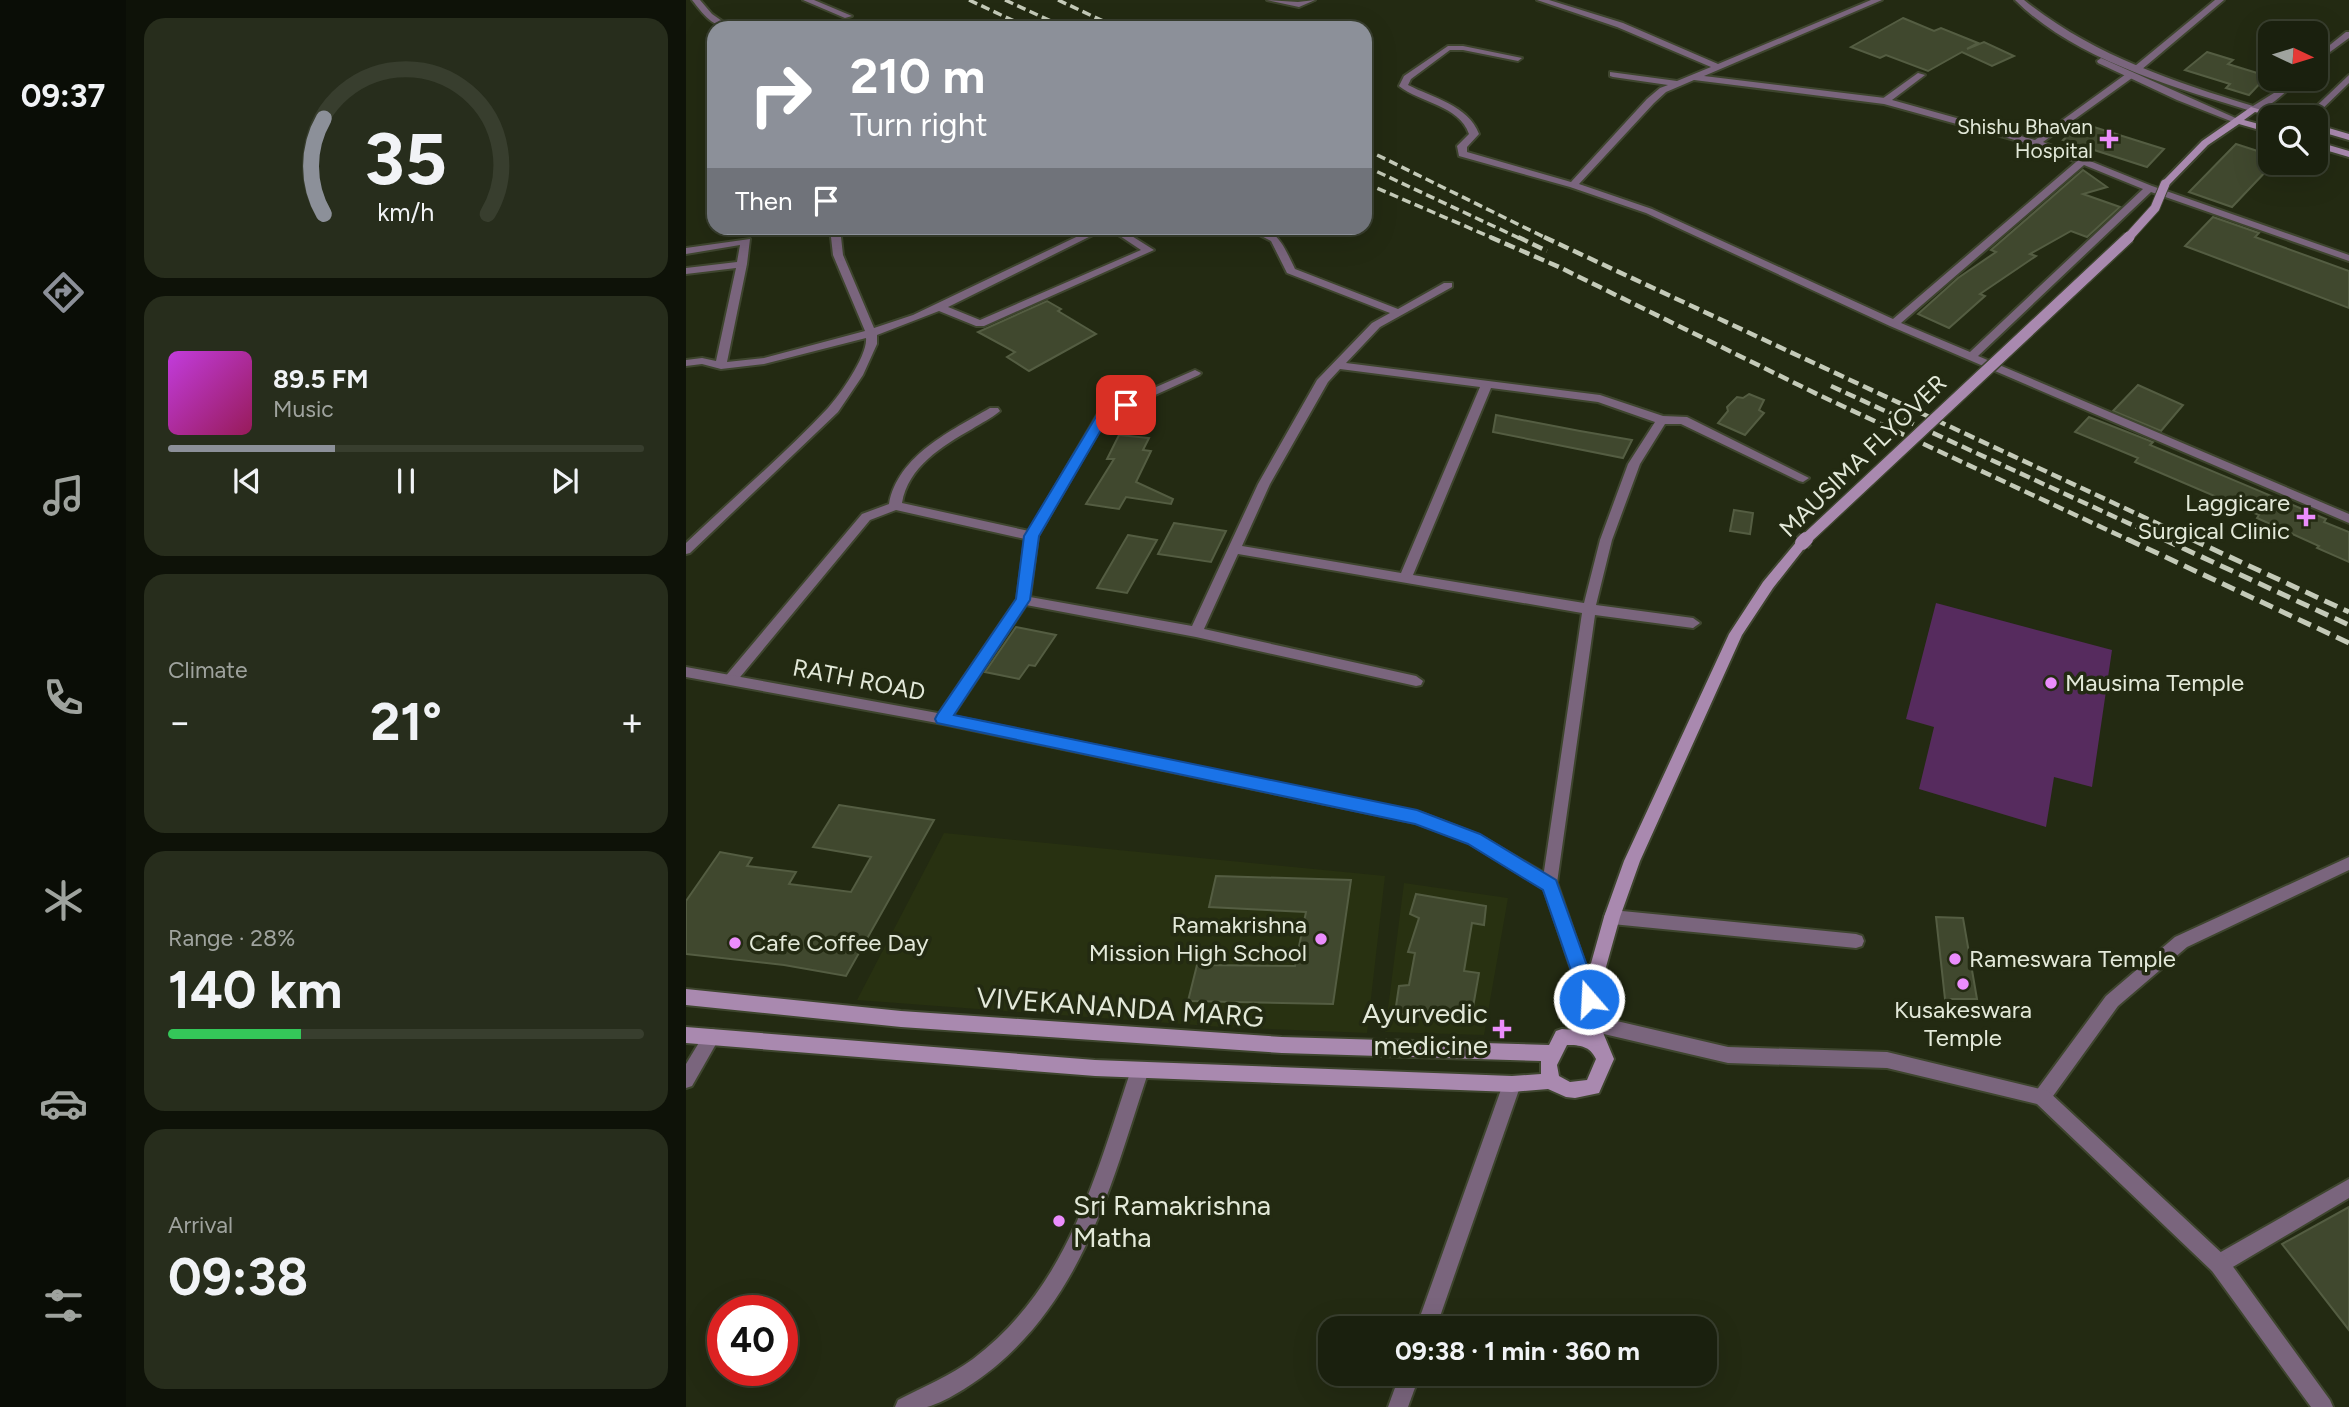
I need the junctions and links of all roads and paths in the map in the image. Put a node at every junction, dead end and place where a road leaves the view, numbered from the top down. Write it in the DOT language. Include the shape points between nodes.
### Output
graph roads {
  1 [pos="696,0"];
  2 [pos="807,0"];
  3 [pos="1271,0"];
  4 [pos="1311,0"];
  5 [pos="1541,0"];
  6 [pos="1878,0"];
  7 [pos="2007,0"];
  8 [pos="2019,0"];
  9 [pos="2220,0"];
  10 [pos="848,16"];
  11 [pos="717,21"];
  12 [pos="2349,34"];
  13 [pos="2328,51"];
  14 [pos="1518,58"];
  15 [pos="1716,66"];
  16 [pos="2138,68"];
  17 [pos="1613,74"];
  18 [pos="1921,75"];
  19 [pos="2129,76"];
  20 [pos="1690,77"];
  21 [pos="2349,78"];
  22 [pos="1677,83"];
  23 [pos="2281,91"];
  24 [pos="1885,101"];
  25 [pos="2321,105"];
  26 [pos="2254,109"];
  27 [pos="2258,110"];
  28 [pos="2236,120"];
  29 [pos="2258,126"];
  30 [pos="2328,131"];
  31 [pos="2349,137"];
  32 [pos="2036,143"];
  33 [pos="2328,148"];
  34 [pos="2349,154"];
  35 [pos="2081,163"];
  36 [pos="1573,186"];
  37 [pos="2149,188"];
  38 [pos="839,235"];
  39 [pos="1088,235"];
  40 [pos="1124,235"];
  41 [pos="1266,235"];
  42 [pos="686,251"];
  43 [pos="2349,258"];
  44 [pos="742,264"];
  45 [pos="686,271"];
  46 [pos="1448,285"];
  47 [pos="939,307"];
  48 [pos="1399,313"];
  49 [pos="1894,324"];
  50 [pos="872,333"];
  51 [pos="1971,357"];
  52 [pos="686,363"];
  53 [pos="1338,365"];
  54 [pos="721,366"];
  55 [pos="1195,373"];
  56 [pos="1487,384"];
  57 [pos="995,411"];
  58 [pos="1662,420"];
  59 [pos="1803,478"];
  60 [pos="895,506"];
  61 [pos="2349,519"];
  62 [pos="1031,536"];
  63 [pos="1233,549"];
  64 [pos="686,550"];
  65 [pos="1405,578"];
  66 [pos="1023,600"];
  67 [pos="1589,609"];
  68 [pos="1693,623"];
  69 [pos="1196,632"];
  70 [pos="686,672"];
  71 [pos="731,678"];
  72 [pos="1416,681"];
  73 [pos="943,719"];
  74 [pos="2349,863"];
  75 [pos="1550,885"];
  76 [pos="1612,917"];
  77 [pos="1856,942"];
  78 [pos="686,997"];
  79 [pos="1589,999"];
  80 [pos="1591,1023"];
  81 [pos="686,1035"];
  82 [pos="712,1037"];
  83 [pos="1603,1051"];
  84 [pos="1552,1053"];
  85 [pos="1140,1070"];
  86 [pos="686,1080"];
  87 [pos="1551,1081"];
  88 [pos="1512,1084"];
  89 [pos="2042,1097"];
  90 [pos="2349,1188"];
  91 [pos="2219,1264"];
  92 [pos="1430,1316"];
  93 [pos="1406,1386"];
  94 [pos="905,1407"];
  95 [pos="1398,1407"];
  96 [pos="2323,1407"];
  1 -- 11 [label="street"];
  2 -- 10 [label="street"];
  3 -- 4 [label="street" via="1300,5"];
  5 -- 15 [label="street" via="1620,25"];
  6 -- 15 [label="street"];
  7 -- 19 [label="street" via="2051,35"];
  8 -- 16 [label="street" via="2063,33"];
  9 -- 16 [label="street"];
  12 -- 13 [label="street"];
  14 -- 36 [label="street" via="1448,48 1406,78 1403,86 1457,113 1473,128 1462,154"];
  15 -- 20 [label="street"];
  16 -- 26 [label="street"];
  17 -- 22 [label="street"];
  18 -- 24 [label="street"];
  19 -- 28 [label="street"];
  19 -- 32 [label="street"];
  20 -- 22 [label="street"];
  20 -- 24 [label="street"];
  21 -- 25 [label="street"];
  22 -- 36 [label="street" via="1639,110 1600,162"];
  23 -- 26 [label="street"];
  24 -- 32 [label="street"];
  26 -- 27 [label="main road"];
  26 -- 28 [label="main road, MAUSIMA FLYOVER"];
  28 -- 29 [label="main road"];
  28 -- 76 [label="main road, MAUSIMA FLYOVER, bridge" via="2205,143 2165,184 2155,208 2128,238 1802,543 1768,585 1736,634 1632,861"];
  30 -- 31 [label="main road"];
  32 -- 35 [label="street"];
  33 -- 34 [label="main road"];
  35 -- 37 [label="street"];
  35 -- 49 [label="street"];
  36 -- 49 [label="street" via="1649,211"];
  37 -- 43 [label="street"];
  37 -- 51 [label="street"];
  38 -- 50 [label="street" via="838,255"];
  39 -- 47 [label="street"];
  40 -- 47 [label="street" via="1149,250 980,324"];
  41 -- 48 [label="street" via="1275,239 1291,271"];
  42 -- 44 [label="street" via="746,241"];
  44 -- 45 [label="street"];
  44 -- 54 [label="street"];
  46 -- 48 [label="street"];
  47 -- 50 [label="street"];
  48 -- 53 [label="street" via="1376,325"];
  49 -- 51 [label="street"];
  50 -- 54 [label="street" via="764,361"];
  50 -- 64 [label="street" via="862,365 834,409"];
  51 -- 61 [label="street"];
  52 -- 54 [label="street"];
  53 -- 56 [label="street"];
  53 -- 63 [label="street" via="1323,380"];
  55 -- 62 [label="street" via="1103,415"];
  56 -- 58 [label="street" via="1600,399"];
  56 -- 65 [label="street"];
  57 -- 60 [label="street" via="911,468 896,493"];
  58 -- 59 [label="street" via="1683,420"];
  58 -- 67 [label="street" via="1634,464 1606,540"];
  60 -- 62 [label="street"];
  60 -- 71 [label="street" via="866,517"];
  62 -- 66 [label="street"];
  63 -- 65 [label="street"];
  63 -- 69 [label="street"];
  65 -- 67 [label="street"];
  66 -- 69 [label="street"];
  66 -- 73 [label="street"];
  67 -- 68 [label="street"];
  67 -- 75 [label="street"];
  69 -- 72 [label="street"];
  70 -- 71 [label="street, RATH ROAD"];
  71 -- 73 [label="street, RATH ROAD"];
  73 -- 75 [label="street, RATH ROAD" via="1417,817 1474,839"];
  74 -- 89 [label="street" via="2181,942 2112,1001"];
  75 -- 79 [label="street"];
  76 -- 77 [label="street"];
  76 -- 79 [label="main road, MAUSIMA FLYOVER"];
  78 -- 84 [label="main road, VIVEKANANDA MARG" via="901,1019 1269,1044"];
  79 -- 80 [label="main road"];
  80 -- 83 [label="main road"];
  80 -- 89 [label="street" via="1728,1055 1887,1060"];
  81 -- 82 [label="main road"];
  82 -- 85 [label="main road"];
  82 -- 86 [label="street"];
  83 -- 84 [label="main road" via="1596,1042 1562,1037"];
  83 -- 87 [label="main road" via="1605,1059 1592,1087 1563,1090"];
  84 -- 87 [label="main road" via="1548,1064"];
  85 -- 88 [label="main road"];
  85 -- 94 [label="street" via="1078,1248 1056,1288 981,1366"];
  87 -- 88 [label="main road"];
  88 -- 92 [label="street"];
  89 -- 91 [label="street"];
  90 -- 91 [label="street"];
  91 -- 96 [label="street"];
  93 -- 95 [label="street"];
}
